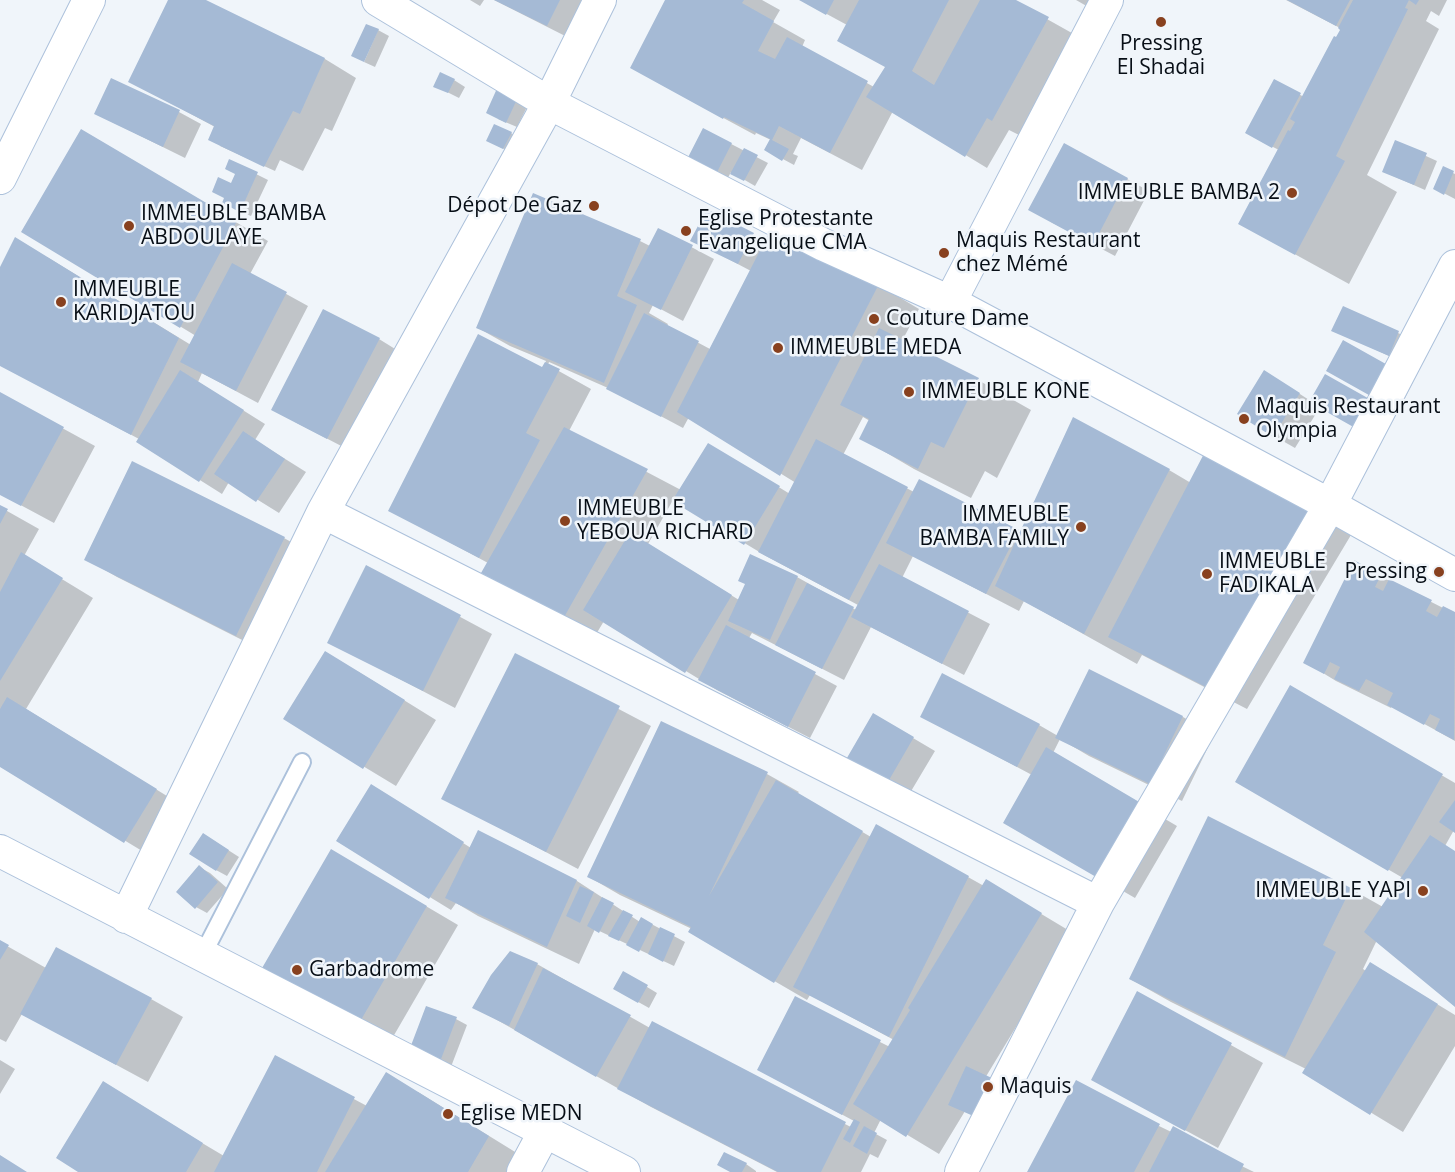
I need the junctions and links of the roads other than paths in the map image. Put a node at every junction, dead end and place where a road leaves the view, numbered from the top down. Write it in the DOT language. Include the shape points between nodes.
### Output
graph roads {
  1 [pos="89,0"];
  2 [pos="378,0"];
  3 [pos="600,0"];
  4 [pos="1107,0"];
  5 [pos="549,103"];
  6 [pos="0,178"];
  7 [pos="1455,266"];
  8 [pos="950,302"];
  9 [pos="1330,505"];
  10 [pos="323,512"];
  11 [pos="1455,575"];
  12 [pos="302,762"];
  13 [pos="0,851"];
  14 [pos="1098,903"];
  15 [pos="126,917"];
  16 [pos="202,956"];
  17 [pos="545,1131"];
  18 [pos="523,1172"];
  19 [pos="624,1172"];
  20 [pos="961,1172"];
  1 -- 6 [label="street"];
  2 -- 5 [label="street"];
  3 -- 5 [label="street"];
  4 -- 8 [label="street"];
  5 -- 8 [label="street" via="824,245"];
  5 -- 10 [label="street"];
  7 -- 9 [label="street"];
  8 -- 9 [label="street"];
  9 -- 11 [label="street"];
  9 -- 14 [label="street"];
  10 -- 14 [label="street"];
  10 -- 15 [label="street"];
  12 -- 16 [label="lane"];
  13 -- 15 [label="street"];
  14 -- 20 [label="street"];
  15 -- 16 [label="street"];
  16 -- 17 [label="street"];
  17 -- 18 [label="street"];
  17 -- 19 [label="street"];
}
